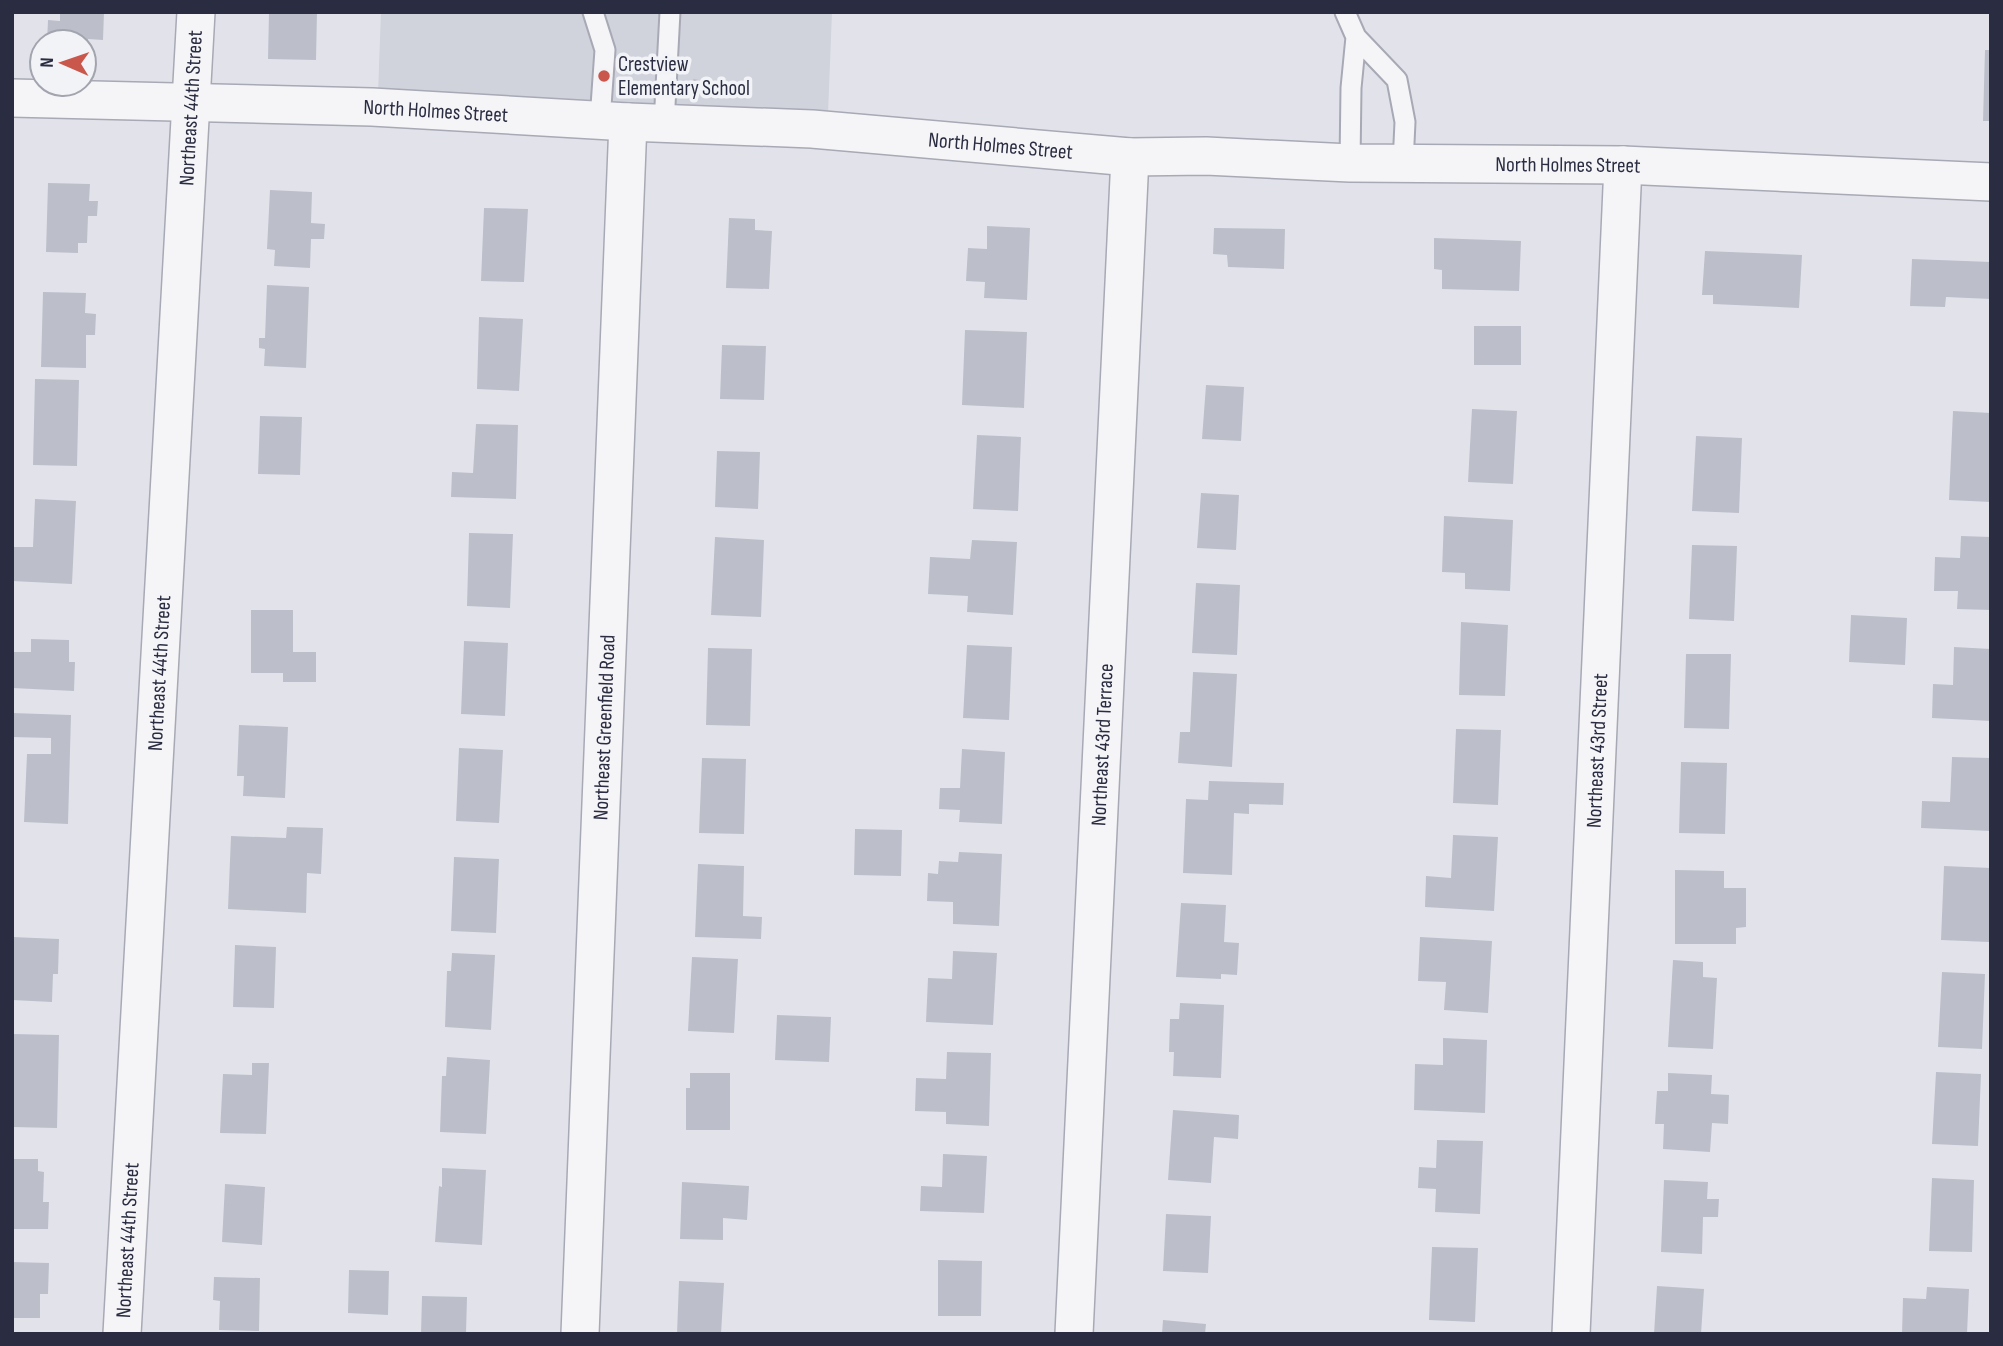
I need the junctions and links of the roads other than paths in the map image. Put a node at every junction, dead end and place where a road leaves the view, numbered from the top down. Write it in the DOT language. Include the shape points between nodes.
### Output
graph roads {
  1 [pos="196,12"];
  2 [pos="593,12"];
  3 [pos="670,12"];
  4 [pos="1345,12"];
  5 [pos="1356,37"];
  6 [pos="12,98"];
  7 [pos="192,102"];
  8 [pos="614,121"];
  9 [pos="664,124"];
  10 [pos="1130,157"];
  11 [pos="1350,163"];
  12 [pos="1403,164"];
  13 [pos="1623,165"];
  14 [pos="1991,182"];
  15 [pos="122,1334"];
  16 [pos="580,1334"];
  17 [pos="1074,1334"];
  18 [pos="1571,1334"];
  1 -- 7 [label="street, Northeast 44th Street"];
  2 -- 8 [label="lane" via="605,50"];
  3 -- 9 [label="lane"];
  4 -- 5 [label="lane"];
  5 -- 11 [label="lane"];
  5 -- 12 [label="lane" via="1397,80 1405,122"];
  6 -- 7 [label="street, North Holmes Street"];
  7 -- 8 [label="street, North Holmes Street"];
  7 -- 15 [label="street, Northeast 44th Street"];
  8 -- 9 [label="street, North Holmes Street"];
  8 -- 16 [label="street, Northeast Greenfield Road"];
  9 -- 10 [label="street, North Holmes Street" via="812,129"];
  10 -- 11 [label="street, North Holmes Street"];
  10 -- 17 [label="street, Northeast 43rd Terrace"];
  11 -- 12 [label="street, North Holmes Street"];
  12 -- 13 [label="street, North Holmes Street"];
  13 -- 14 [label="street, North Holmes Street"];
  13 -- 18 [label="street, Northeast 43rd Street"];
}
